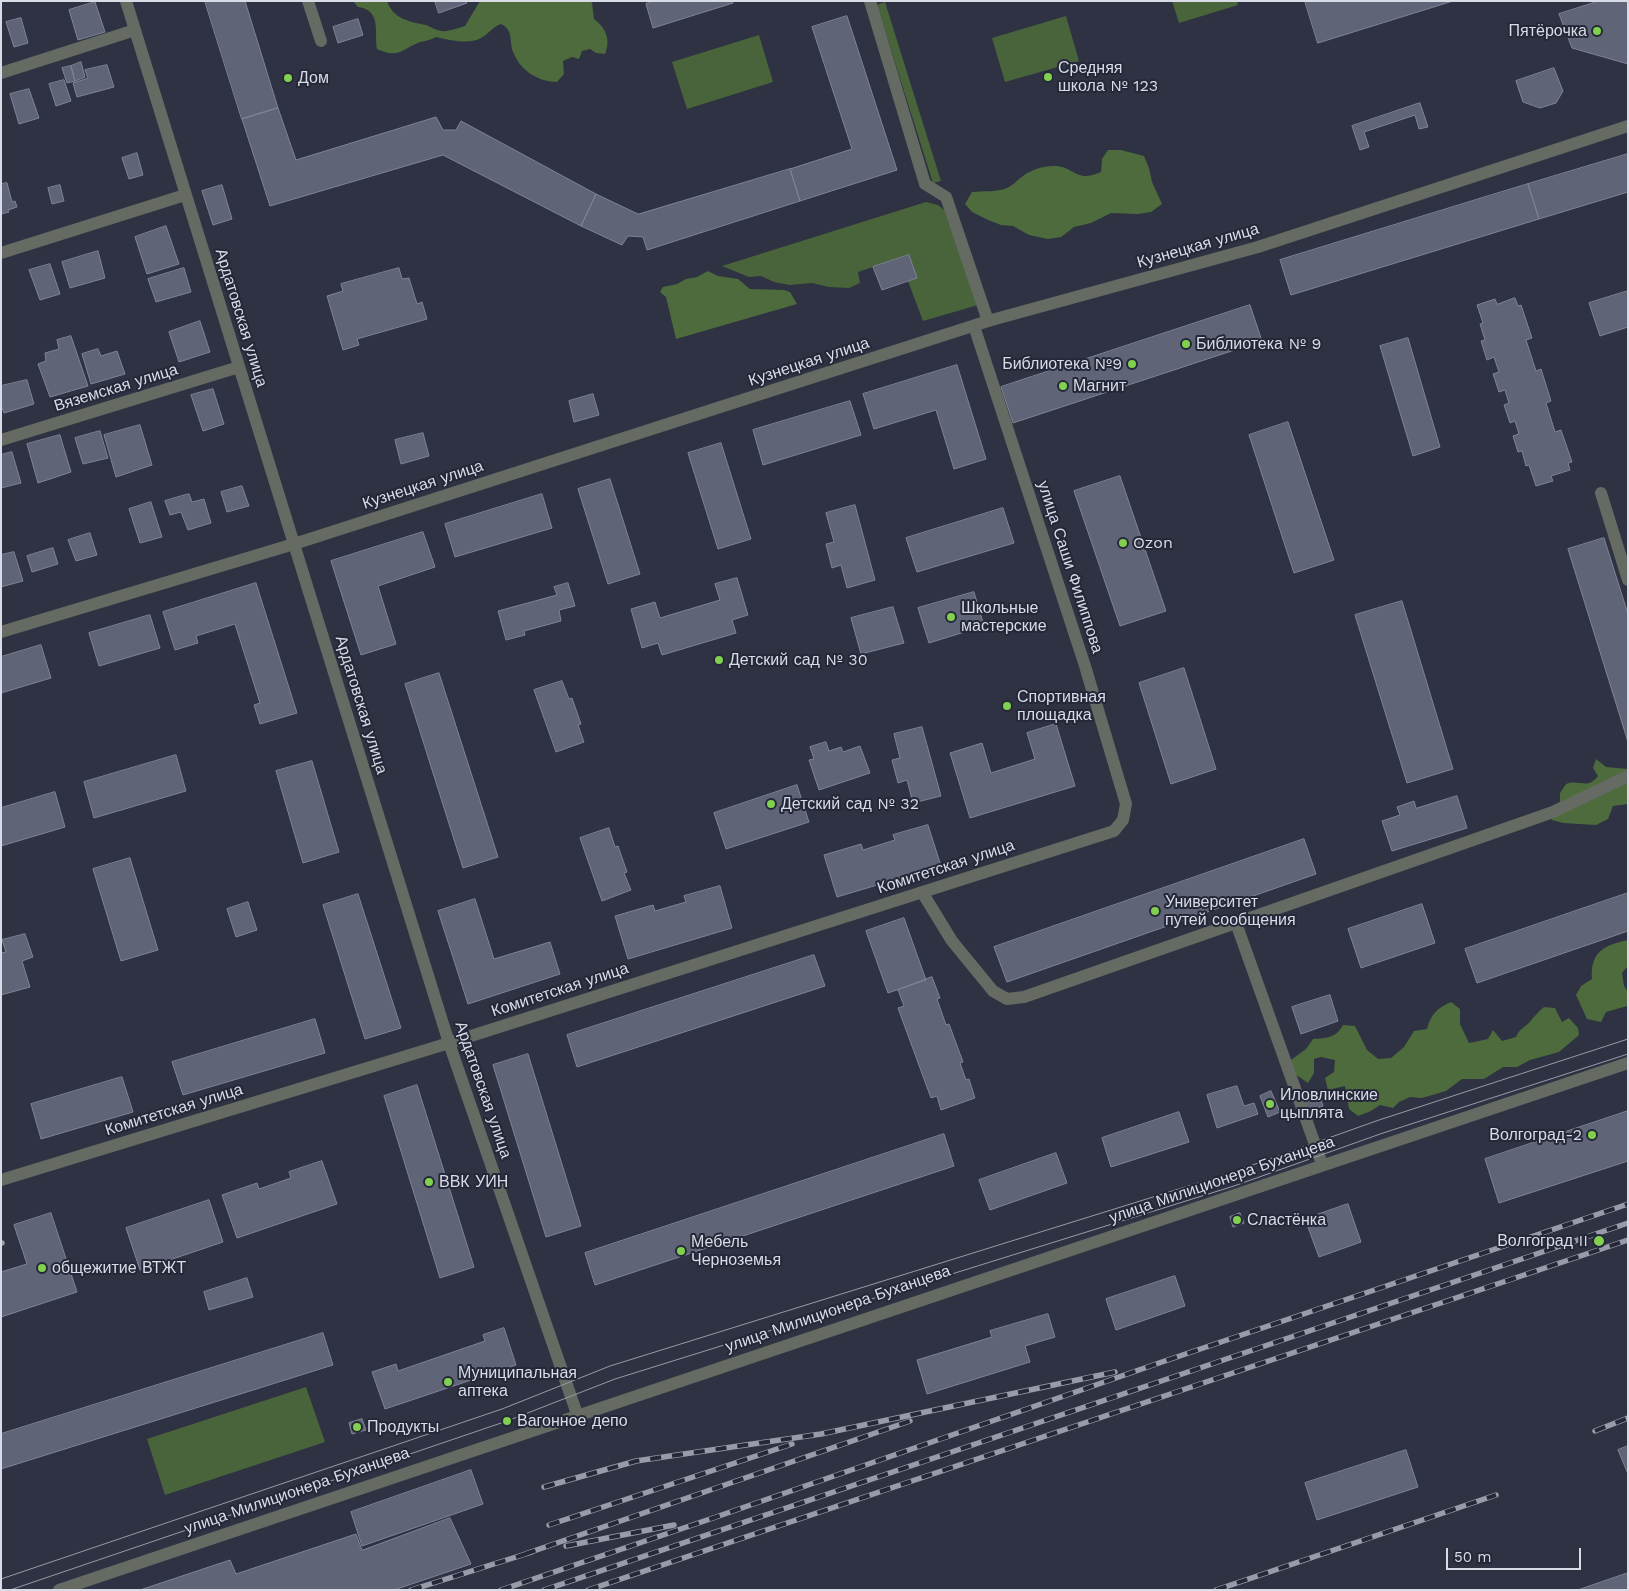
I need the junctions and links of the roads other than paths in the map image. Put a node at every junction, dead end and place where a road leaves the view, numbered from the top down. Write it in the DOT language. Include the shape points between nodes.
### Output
graph roads {
  1 [pos="126,1"];
  2 [pos="308,1"];
  3 [pos="870,1"];
  4 [pos="135,30"];
  5 [pos="321,41"];
  6 [pos="1,73"];
  7 [pos="1628,126"];
  8 [pos="185,195"];
  9 [pos="1,253"];
  10 [pos="988,321"];
  11 [pos="974,326"];
  12 [pos="239,367"];
  13 [pos="1,440"];
  14 [pos="1601,493"];
  15 [pos="294,544"];
  16 [pos="1628,580"];
  17 [pos="1,632"];
  18 [pos="1628,776"];
  19 [pos="1123,820"];
  20 [pos="922,892"];
  21 [pos="1236,923"];
  22 [pos="449,1043"];
  23 [pos="1628,1063"];
  24 [pos="1322,1164"];
  25 [pos="1,1180"];
  26 [pos="577,1414"];
  27 [pos="59,1590"];
  1 -- 4 [label="street, Ардатовская улица"];
  2 -- 5 [label="street"];
  3 -- 10 [label="street" via="925,184 946,197"];
  4 -- 6 [label="street"];
  4 -- 8 [label="street, Ардатовская улица"];
  7 -- 10 [label="street, Кузнецкая улица" via="1258,246"];
  8 -- 9 [label="street"];
  8 -- 12 [label="street, Ардатовская улица"];
  10 -- 11 [label="street, Кузнецкая улица"];
  11 -- 15 [label="street, Кузнецкая улица"];
  11 -- 19 [label="street, улица Саши Филиппова" via="1085,666 1126,804"];
  12 -- 13 [label="street, Вяземская улица"];
  12 -- 15 [label="street, Ардатовская улица"];
  14 -- 16 [label="street"];
  15 -- 17 [label="street, Кузнецкая улица"];
  15 -- 22 [label="street, Ардатовская улица"];
  18 -- 21 [label="street" via="1553,812"];
  19 -- 20 [label="street, Комитетская улица" via="1114,831"];
  20 -- 21 [label="street" via="952,941 993,991 1007,999 1024,997"];
  20 -- 22 [label="street, Комитетская улица"];
  21 -- 24 [label="street"];
  22 -- 25 [label="street, Комитетская улица"];
  22 -- 26 [label="street, Ардатовская улица"];
  23 -- 24 [label="street, улица Милиционера Буханцева"];
  24 -- 26 [label="street, улица Милиционера Буханцева"];
  26 -- 27 [label="street, улица Милиционера Буханцева"];
}
